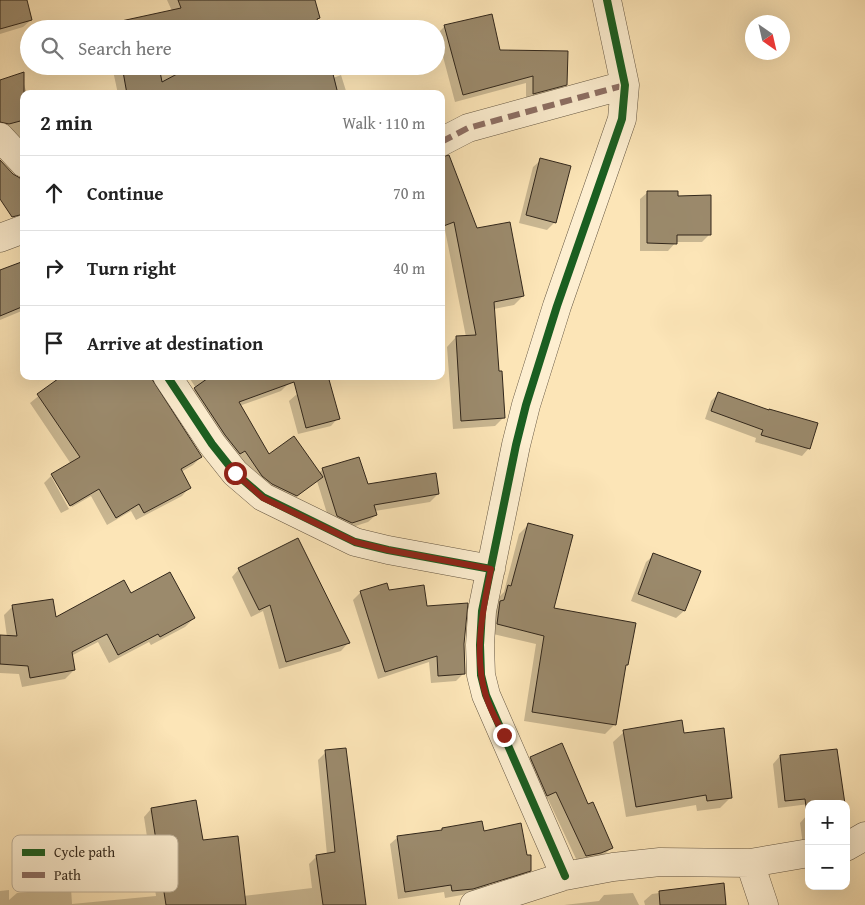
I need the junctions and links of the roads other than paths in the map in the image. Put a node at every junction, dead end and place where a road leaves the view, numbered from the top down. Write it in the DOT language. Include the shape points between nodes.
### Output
graph roads {
  1 [pos="607,0"];
  2 [pos="625,85"];
  3 [pos="0,137"];
  4 [pos="445,140"];
  5 [pos="20,159"];
  6 [pos="20,231"];
  7 [pos="0,238"];
  8 [pos="170,380"];
  9 [pos="491,569"];
  10 [pos="865,836"];
  11 [pos="849,845"];
  12 [pos="805,854"];
  13 [pos="750,863"];
  14 [pos="566,876"];
  15 [pos="474,905"];
  16 [pos="764,905"];
  1 -- 2 [label="street"];
  2 -- 4 [label="street" via="468,128"];
  2 -- 9 [label="street" via="622,119 526,405"];
  3 -- 5 [label="street"];
  6 -- 7 [label="street"];
  8 -- 9 [label="street" via="212,444 235,473 263,498 355,542"];
  9 -- 14 [label="street" via="482,611 481,676 486,696"];
  10 -- 11 [label="street"];
  12 -- 13 [label="street"];
  13 -- 14 [label="street" via="660,862"];
  13 -- 16 [label="street"];
  14 -- 15 [label="street"];
}
